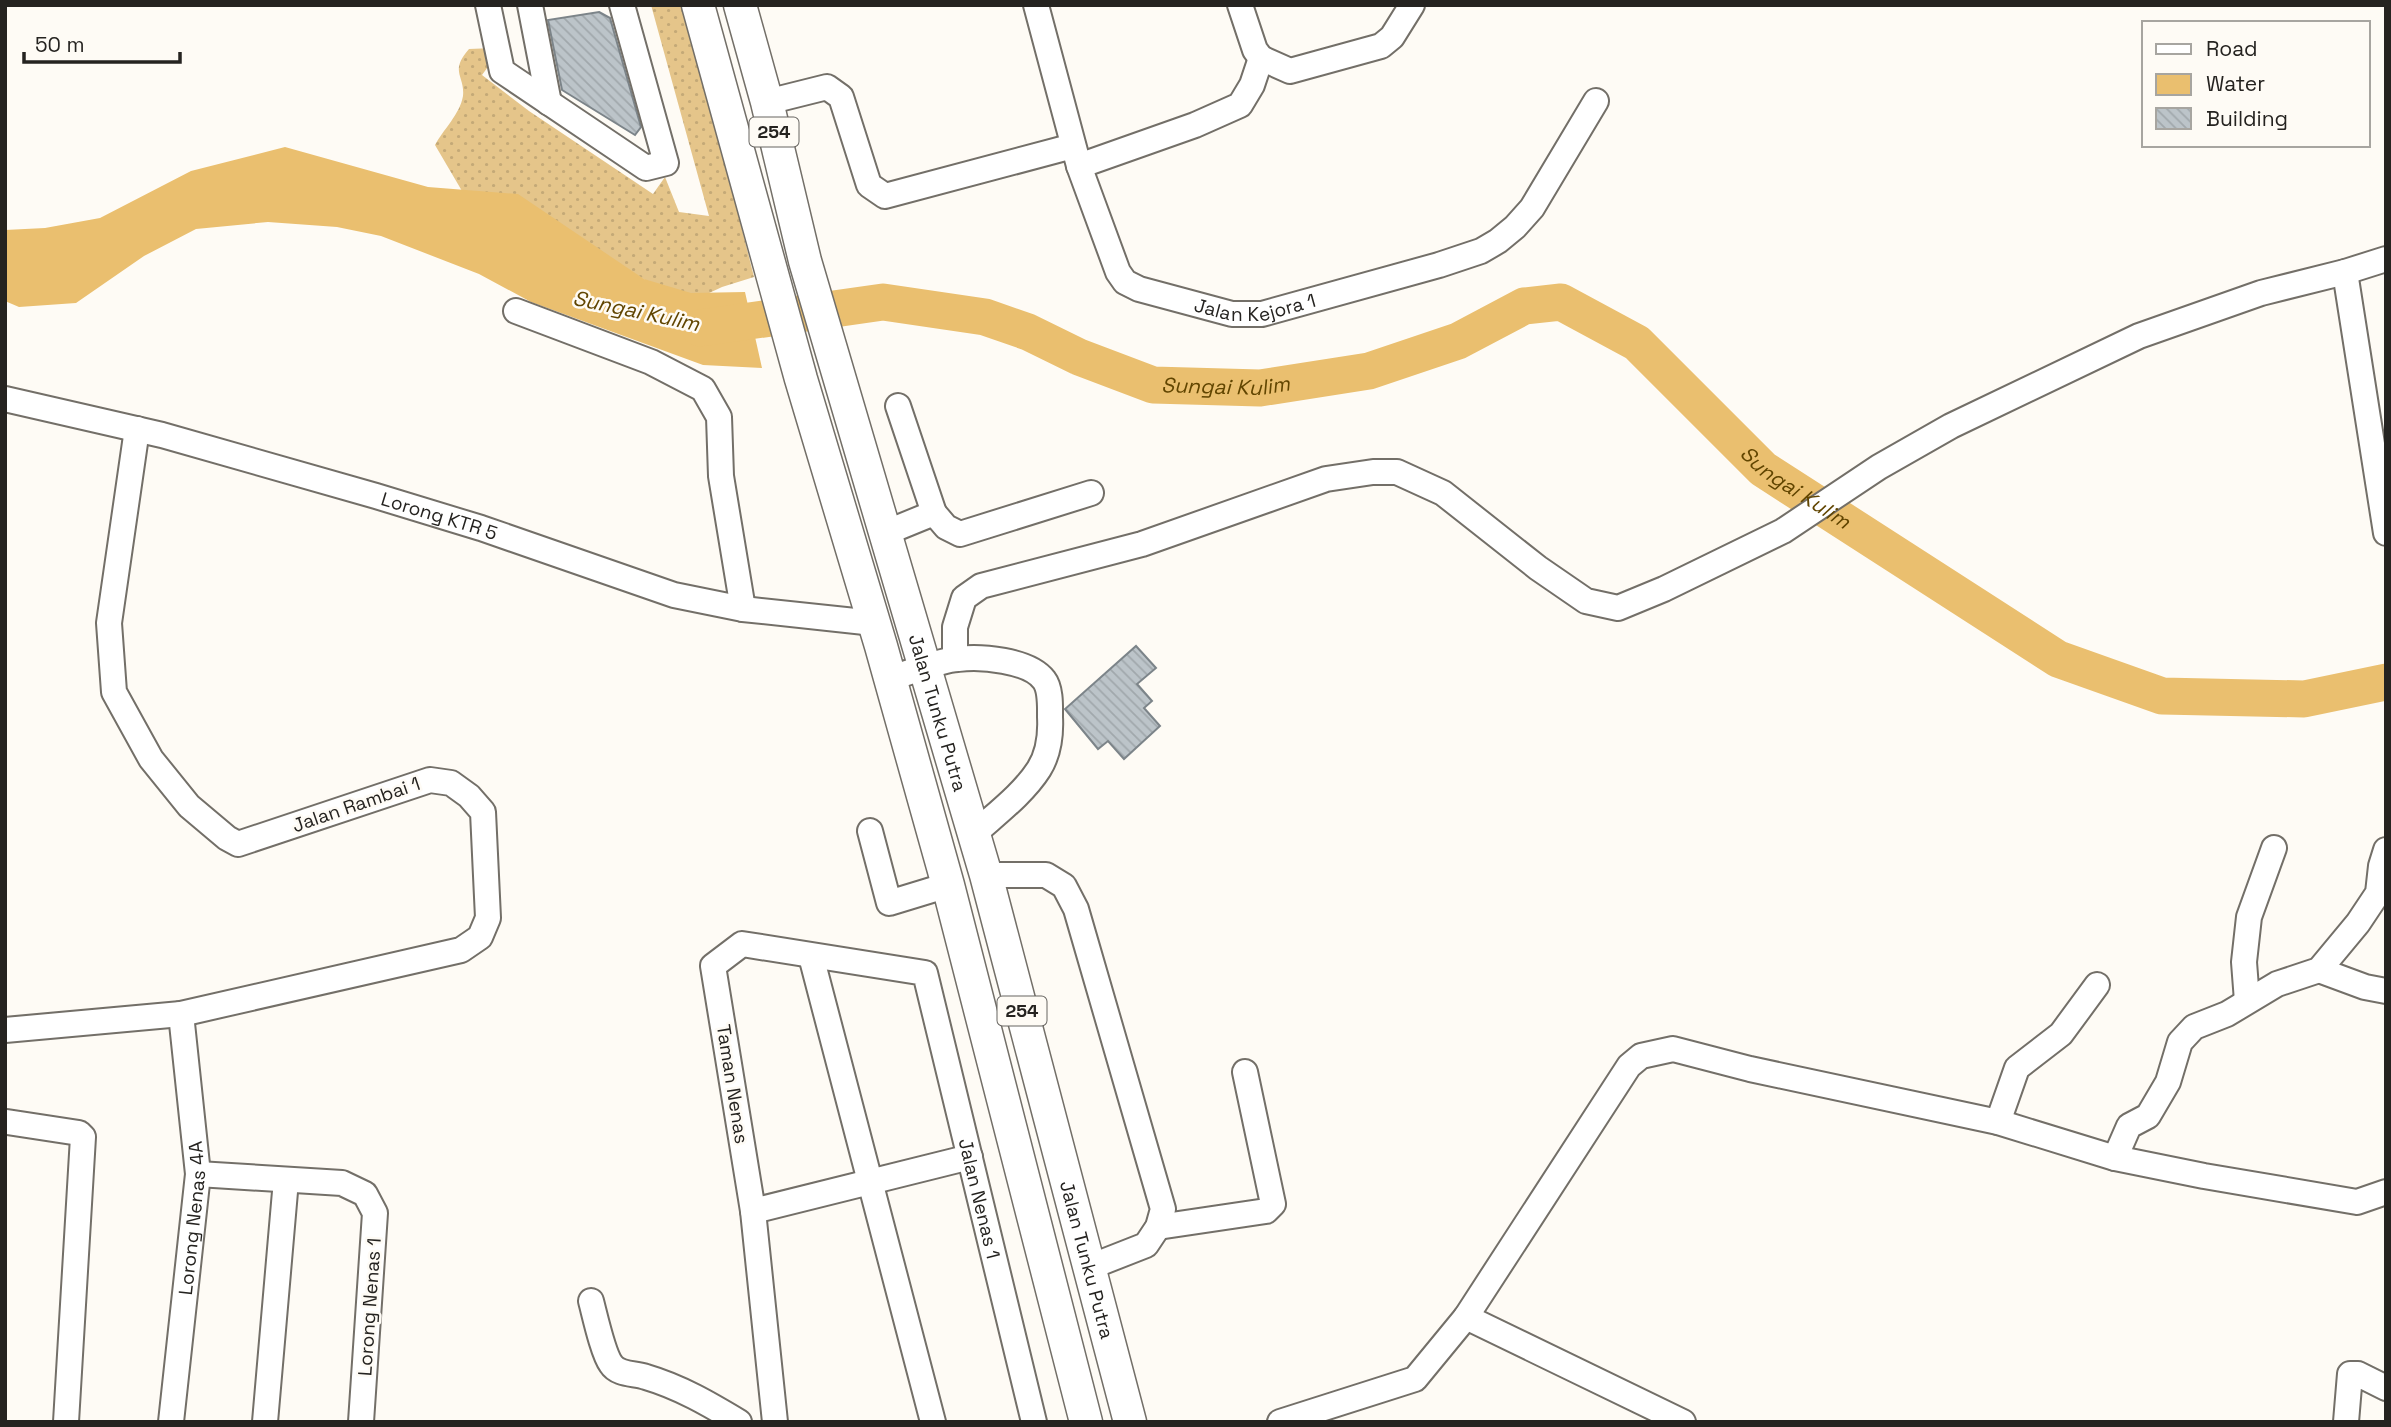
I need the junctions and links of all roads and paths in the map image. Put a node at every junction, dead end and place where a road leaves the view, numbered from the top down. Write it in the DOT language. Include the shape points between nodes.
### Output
graph roads {
  1 [pos="488,5"];
  2 [pos="530,5"];
  3 [pos="622,5"];
  4 [pos="740,5"];
  5 [pos="1036,5"];
  6 [pos="1240,5"];
  7 [pos="1412,5"];
  8 [pos="703,11"];
  9 [pos="1261,58"];
  10 [pos="1596,101"];
  11 [pos="767,102"];
  12 [pos="549,103"];
  13 [pos="1076,156"];
  14 [pos="2386,259"];
  15 [pos="2345,272"];
  16 [pos="516,311"];
  17 [pos="5,399"];
  18 [pos="898,406"];
  19 [pos="137,429"];
  20 [pos="1091,493"];
  21 [pos="934,513"];
  22 [pos="885,533"];
  23 [pos="2386,533"];
  24 [pos="743,609"];
  25 [pos="874,623"];
  26 [pos="955,659"];
  27 [pos="924,669"];
  28 [pos="890,678"];
  29 [pos="870,831"];
  30 [pos="974,834"];
  31 [pos="2274,848"];
  32 [pos="2386,850"];
  33 [pos="986,875"];
  34 [pos="948,885"];
  35 [pos="811,956"];
  36 [pos="2319,970"];
  37 [pos="925,973"];
  38 [pos="2097,985"];
  39 [pos="2386,991"];
  40 [pos="2247,1001"];
  41 [pos="181,1014"];
  42 [pos="5,1030"];
  43 [pos="1245,1072"];
  44 [pos="1998,1122"];
  45 [pos="6,1123"];
  46 [pos="970,1157"];
  47 [pos="2115,1158"];
  48 [pos="198,1174"];
  49 [pos="286,1180"];
  50 [pos="869,1182"];
  51 [pos="2386,1192"];
  52 [pos="754,1212"];
  53 [pos="1158,1227"];
  54 [pos="1090,1267"];
  55 [pos="591,1301"];
  56 [pos="1466,1317"];
  57 [pos="1113,1355"];
  58 [pos="2386,1388"];
  59 [pos="1644,1413"];
  60 [pos="66,1422"];
  61 [pos="171,1422"];
  62 [pos="265,1422"];
  63 [pos="360,1422"];
  64 [pos="739,1422"];
  65 [pos="775,1422"];
  66 [pos="933,1422"];
  67 [pos="1034,1422"];
  68 [pos="1086,1422"];
  69 [pos="1095,1422"];
  70 [pos="1130,1422"];
  71 [pos="1280,1422"];
  72 [pos="1683,1422"];
  73 [pos="2346,1422"];
  1 -- 12 [label="street" via="502,71"];
  2 -- 12 [label="street"];
  3 -- 12 [label="street" via="666,163 646,168"];
  4 -- 11 [label="main road, Jalan Tunku Putra / 254"];
  5 -- 13 [label="street, Jalan Kejora 1"];
  6 -- 9 [label="street"];
  7 -- 9 [label="street" via="1381,46 1290,71"];
  8 -- 25 [label="main road, Jalan Tunku Putra / 254" via="770,270"];
  9 -- 13 [label="street" via="1240,105 1195,125"];
  10 -- 13 [label="street, Jalan Kejora 1" via="1532,208 1498,242 1439,265 1262,313 1232,314 1125,282 1110,255"];
  11 -- 13 [label="street" via="833,90 841,97 869,185 885,196"];
  11 -- 22 [label="main road, Jalan Tunku Putra / 254" via="806,261"];
  14 -- 15 [label="street"];
  15 -- 23 [label="street"];
  15 -- 26 [label="street" via="2261,293 2139,335 1951,426 1783,530 1618,608 1586,601 1443,493 1397,472 1373,472 1326,479 1142,544 981,586 964,598 955,627"];
  16 -- 24 [label="street" via="651,362 703,389 719,417 721,476"];
  17 -- 19 [label="street, Lorong KTR 5"];
  18 -- 21 [label="street"];
  19 -- 24 [label="street, Lorong KTR 5" via="403,504 674,595"];
  19 -- 41 [label="street, Jalan Rambai 1" via="109,623 114,692 151,759 189,806 238,844 430,779 451,783 484,812 488,918 480,937 461,950"];
  20 -- 21 [label="street" via="960,534"];
  21 -- 22 [label="street"];
  22 -- 27 [label="main road, Jalan Tunku Putra / 254"];
  24 -- 25 [label="street, Lorong KTR 5"];
  25 -- 28 [label="main road, Jalan Tunku Putra / 254"];
  26 -- 27 [label="street"];
  26 -- 30 [label="street" via="989,658 1020,665 1045,681 1050,702 1049,747 1038,769"];
  27 -- 28 [label="street"];
  27 -- 30 [label="main road, Jalan Tunku Putra / 254"];
  28 -- 34 [label="main road, Jalan Tunku Putra / 254"];
  29 -- 34 [label="street" via="889,903"];
  30 -- 33 [label="main road, Jalan Tunku Putra / 254"];
  31 -- 40 [label="street" via="2249,917 2244,962"];
  32 -- 36 [label="street" via="2378,893"];
  33 -- 53 [label="street" via="1046,875 1064,886 1076,909 1163,1209"];
  33 -- 54 [label="main road, Jalan Tunku Putra / 254"];
  34 -- 68 [label="main road, Jalan Tunku Putra / 254"];
  35 -- 37 [label="street, Taman Nenas"];
  35 -- 50 [label="street"];
  35 -- 52 [label="street, Taman Nenas" via="742,944 713,966"];
  36 -- 39 [label="street"];
  36 -- 40 [label="street" via="2277,984"];
  37 -- 46 [label="street, Jalan Nenas 1"];
  38 -- 44 [label="street" via="2061,1034 2017,1068"];
  40 -- 47 [label="street" via="2194,1027 2180,1042 2168,1082 2148,1116 2129,1126"];
  41 -- 42 [label="street, Jalan Rambai 1"];
  41 -- 48 [label="street, Lorong Nenas 4A"];
  43 -- 53 [label="street" via="1271,1208"];
  44 -- 47 [label="street"];
  44 -- 56 [label="street" via="1673,1049 1641,1056 1629,1066"];
  45 -- 60 [label="street" via="79,1133 84,1142"];
  46 -- 50 [label="street"];
  46 -- 67 [label="street, Jalan Nenas 1"];
  47 -- 51 [label="street" via="2357,1202"];
  48 -- 49 [label="street"];
  48 -- 61 [label="street, Lorong Nenas 4A"];
  49 -- 62 [label="street"];
  49 -- 63 [label="street, Lorong Nenas 1" via="342,1183 365,1194 375,1213"];
  50 -- 52 [label="street"];
  50 -- 66 [label="street"];
  52 -- 65 [label="street, Taman Nenas"];
  53 -- 54 [label="street" via="1146,1245"];
  54 -- 57 [label="main road, Jalan Tunku Putra / 254"];
  55 -- 64 [label="street" via="610,1363 619,1372 696,1396"];
  56 -- 59 [label="street"];
  56 -- 71 [label="street" via="1415,1379"];
  57 -- 69 [label="main road" via="1107,1397"];
  57 -- 70 [label="main road, Jalan Tunku Putra / 254"];
  58 -- 73 [label="street" via="2350,1374"];
  59 -- 72 [label="street"];
}
